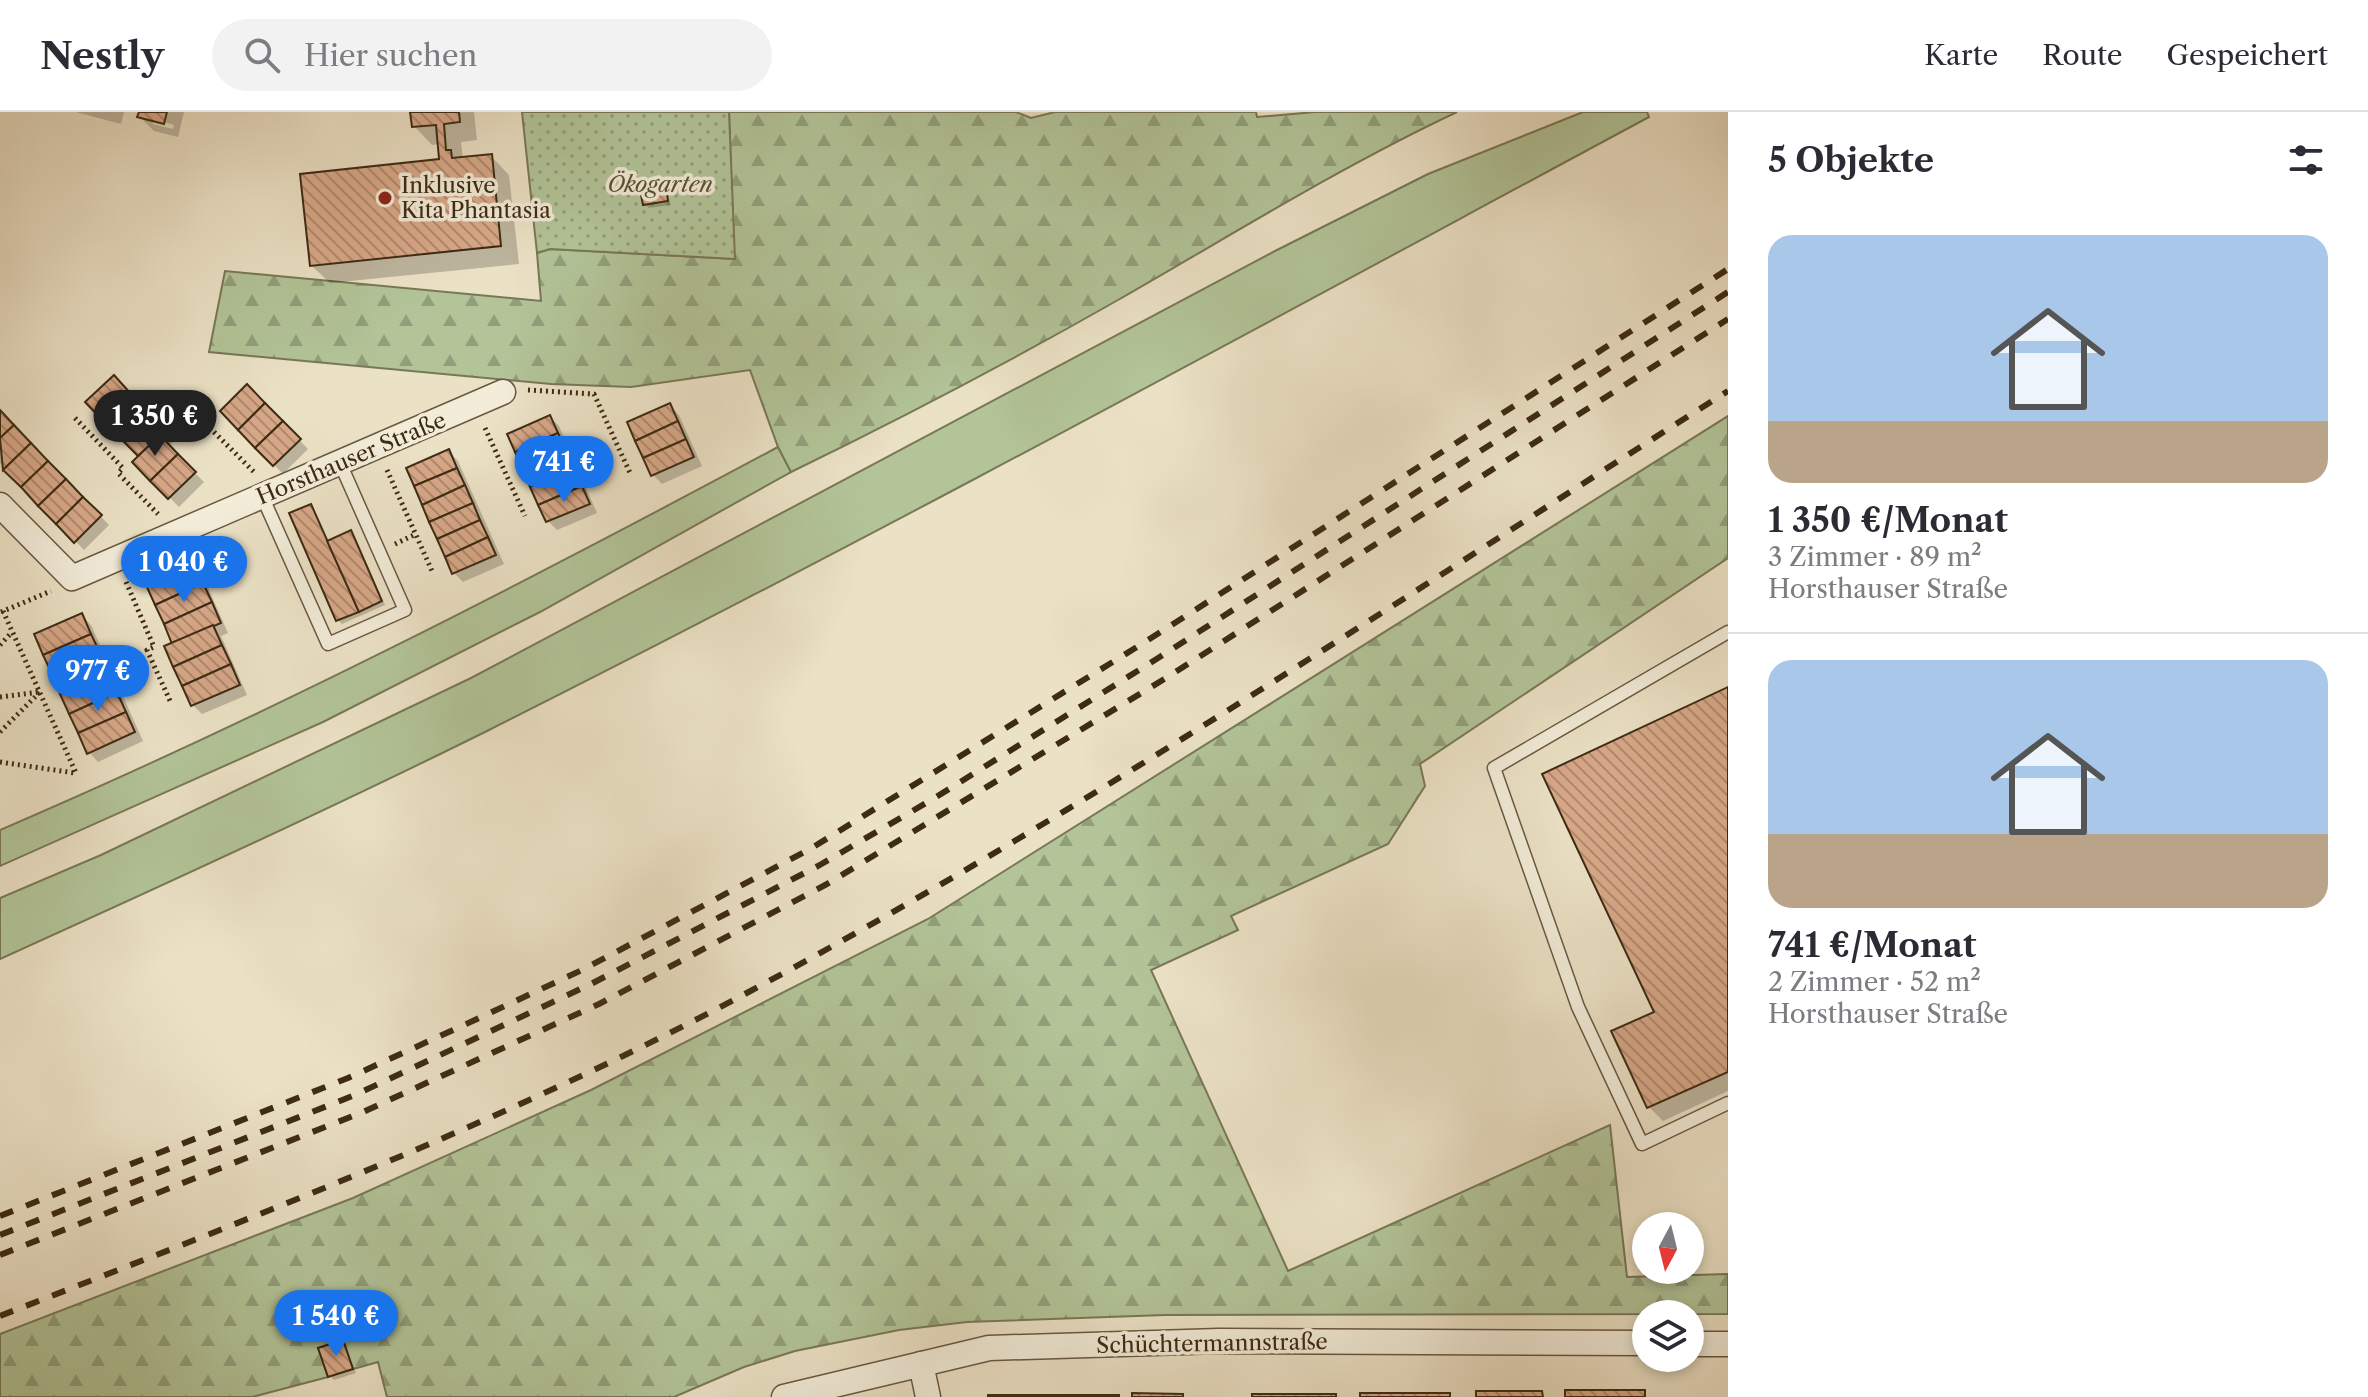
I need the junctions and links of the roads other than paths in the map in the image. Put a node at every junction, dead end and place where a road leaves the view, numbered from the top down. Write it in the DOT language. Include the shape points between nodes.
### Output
graph roads {
  1 [pos="503,392"];
  2 [pos="340,463"];
  3 [pos="265,495"];
  4 [pos="0,505"];
  5 [pos="1728,632"];
  6 [pos="1728,1103"];
  7 [pos="1632,1343"];
  8 [pos="1704,1344"];
  9 [pos="1728,1344"];
  10 [pos="921,1364"];
  11 [pos="784,1397"];
  12 [pos="928,1397"];
  1 -- 2 [label="street, Horsthauser Straße"];
  2 -- 3 [label="street, Horsthauser Straße"];
  2 -- 3 [label="lane" via="405,610 328,644"];
  3 -- 4 [label="street, Horsthauser Straße" via="72,578"];
  5 -- 6 [label="lane" via="1494,768 1578,1007 1642,1144"];
  7 -- 10 [label="street, Schüchtermannstraße" via="1173,1342 989,1348"];
  8 -- 9 [label="street"];
  10 -- 11 [label="street, Schüchtermannstraße"];
  10 -- 12 [label="street"];
}
